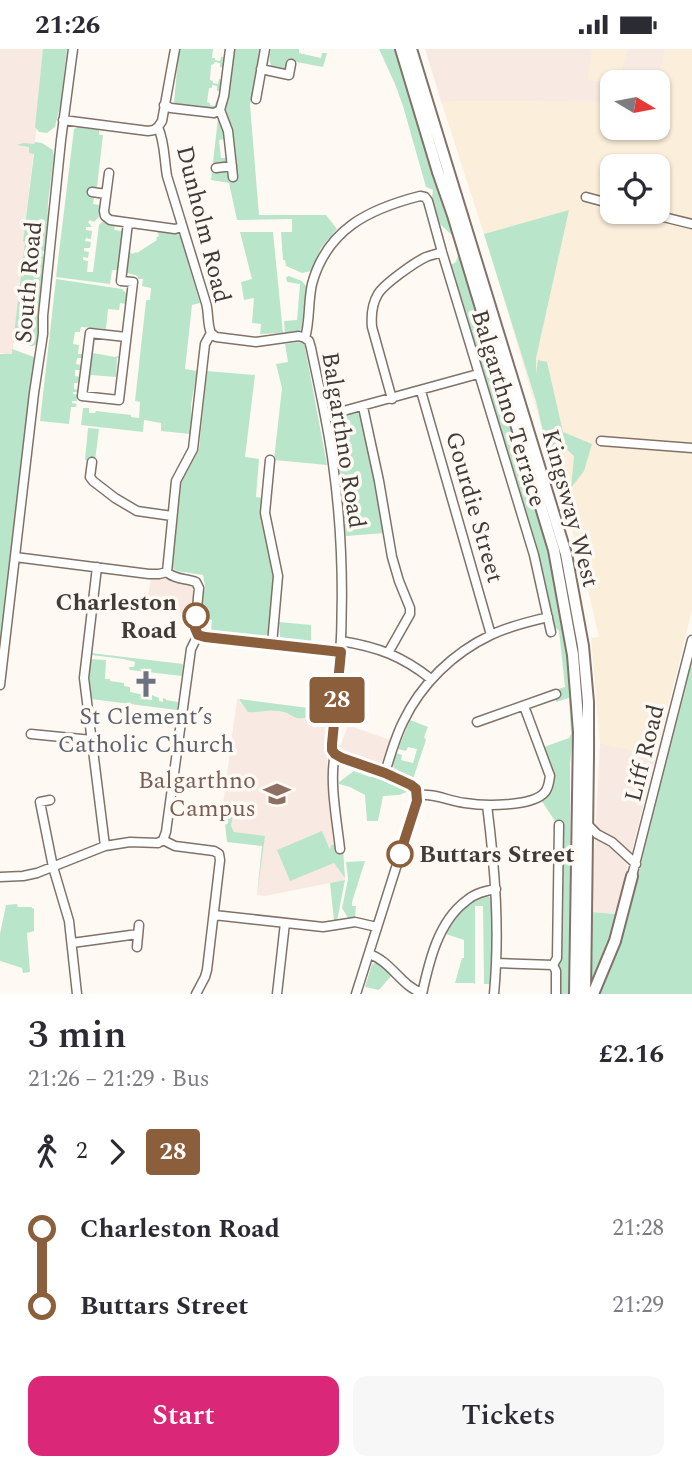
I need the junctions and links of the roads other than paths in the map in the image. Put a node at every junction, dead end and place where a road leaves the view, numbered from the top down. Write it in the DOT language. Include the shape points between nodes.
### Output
graph roads {
  1 [pos="73,49"];
  2 [pos="174,49"];
  3 [pos="230,49"];
  4 [pos="265,49"];
  5 [pos="401,49"];
  6 [pos="411,49"];
  7 [pos="291,64"];
  8 [pos="261,69"];
  9 [pos="256,99"];
  10 [pos="164,105"];
  11 [pos="220,110"];
  12 [pos="64,120"];
  13 [pos="158,127"];
  14 [pos="232,166"];
  15 [pos="216,168"];
  16 [pos="109,173"];
  17 [pos="233,177"];
  18 [pos="92,192"];
  19 [pos="106,194"];
  20 [pos="425,197"];
  21 [pos="586,197"];
  22 [pos="600,201"];
  23 [pos="670,219"];
  24 [pos="128,223"];
  25 [pos="692,225"];
  26 [pos="182,227"];
  27 [pos="442,252"];
  28 [pos="211,333"];
  29 [pos="126,337"];
  30 [pos="305,338"];
  31 [pos="478,374"];
  32 [pos="421,391"];
  33 [pos="392,399"];
  34 [pos="363,407"];
  35 [pos="326,416"];
  36 [pos="601,442"];
  37 [pos="692,448"];
  38 [pos="270,460"];
  39 [pos="92,461"];
  40 [pos="172,516"];
  41 [pos="15,557"];
  42 [pos="97,567"];
  43 [pos="167,572"];
  44 [pos="548,617"];
  45 [pos="551,632"];
  46 [pos="198,635"];
  47 [pos="491,635"];
  48 [pos="692,640"];
  49 [pos="341,641"];
  50 [pos="272,644"];
  51 [pos="341,652"];
  52 [pos="388,653"];
  53 [pos="431,679"];
  54 [pos="0,685"];
  55 [pos="556,694"];
  56 [pos="524,706"];
  57 [pos="477,722"];
  58 [pos="31,734"];
  59 [pos="92,740"];
  60 [pos="335,754"];
  61 [pos="385,773"];
  62 [pos="417,795"];
  63 [pos="50,800"];
  64 [pos="486,805"];
  65 [pos="588,825"];
  66 [pos="557,829"];
  67 [pos="163,840"];
  68 [pos="106,846"];
  69 [pos="340,849"];
  70 [pos="636,864"];
  71 [pos="53,867"];
  72 [pos="632,876"];
  73 [pos="0,877"];
  74 [pos="496,889"];
  75 [pos="214,915"];
  76 [pos="285,923"];
  77 [pos="377,927"];
  78 [pos="72,943"];
  79 [pos="137,947"];
  80 [pos="369,954"];
  81 [pos="497,963"];
  82 [pos="553,965"];
  83 [pos="77,994"];
  84 [pos="196,994"];
  85 [pos="277,994"];
  86 [pos="356,994"];
  87 [pos="422,994"];
  88 [pos="494,994"];
  89 [pos="556,994"];
  90 [pos="575,994"];
  91 [pos="585,994"];
  92 [pos="593,994"];
  1 -- 12 [label="street, South Road"];
  2 -- 10 [label="street, Dunholm Road"];
  3 -- 11 [label="street"];
  4 -- 8 [label="street"];
  5 -- 90 [label="highway, Kingsway West" via="554,550 564,601 579,732"];
  6 -- 65 [label="highway, Kingsway West" via="566,554 588,702"];
  7 -- 8 [label="street" via="289,75"];
  8 -- 9 [label="street"];
  10 -- 11 [label="street" via="214,113"];
  10 -- 13 [label="street, Dunholm Road"];
  11 -- 14 [label="street"];
  12 -- 13 [label="street" via="148,131"];
  12 -- 41 [label="street, South Road"];
  13 -- 26 [label="street, Dunholm Road"];
  14 -- 15 [label="street"];
  14 -- 17 [label="street"];
  16 -- 19 [label="street"];
  18 -- 19 [label="street"];
  19 -- 24 [label="street" via="105,216"];
  20 -- 27 [label="street, Balgarthno Terrace"];
  20 -- 30 [label="street, Balgarthno Road" via="373,211 335,241 313,282"];
  21 -- 22 [label="street"];
  23 -- 25 [label="street"];
  24 -- 26 [label="street"];
  24 -- 29 [label="street" via="121,281 133,282"];
  26 -- 28 [label="street, Dunholm Road"];
  27 -- 31 [label="street, Balgarthno Terrace"];
  27 -- 33 [label="street" via="417,262 385,286 373,305 372,327"];
  28 -- 30 [label="street" via="256,342"];
  28 -- 40 [label="street, Dunholm Road" via="205,344 193,449 176,481"];
  29 -- 29 [label="street" via="119,400 82,396 90,333"];
  30 -- 35 [label="street, Balgarthno Road" via="312,348"];
  31 -- 32 [label="street"];
  31 -- 44 [label="street, Balgarthno Terrace" via="534,555"];
  32 -- 33 [label="street"];
  32 -- 47 [label="street, Gourdie Street"];
  33 -- 34 [label="street"];
  34 -- 35 [label="street"];
  34 -- 52 [label="street" via="392,558 410,608"];
  35 -- 49 [label="street, Balgarthno Road" via="340,537"];
  36 -- 37 [label="street"];
  38 -- 50 [label="street" via="265,513 278,576"];
  39 -- 40 [label="street" via="90,477 116,498 143,513"];
  40 -- 43 [label="street, Dunholm Road"];
  41 -- 42 [label="street"];
  41 -- 54 [label="street, South Road"];
  42 -- 43 [label="street"];
  42 -- 59 [label="street" via="84,678"];
  43 -- 46 [label="street" via="196,582 199,588"];
  44 -- 45 [label="street, Balgarthno Terrace"];
  44 -- 47 [label="street"];
  46 -- 50 [label="street"];
  46 -- 67 [label="street" via="191,649"];
  47 -- 53 [label="street"];
  48 -- 70 [label="street, Liff Road"];
  49 -- 51 [label="street, Balgarthno Road"];
  49 -- 52 [label="street"];
  50 -- 51 [label="street"];
  51 -- 60 [label="street, Balgarthno Road" via="332,744"];
  52 -- 53 [label="street"];
  53 -- 61 [label="street" via="403,722"];
  55 -- 56 [label="street"];
  56 -- 57 [label="street"];
  56 -- 64 [label="street" via="550,776 549,785 539,797 527,801"];
  58 -- 59 [label="street"];
  59 -- 68 [label="street"];
  60 -- 61 [label="street"];
  60 -- 69 [label="street, Balgarthno Road"];
  61 -- 62 [label="street" via="411,785"];
  62 -- 64 [label="street" via="430,793"];
  62 -- 77 [label="street"];
  63 -- 71 [label="street" via="40,802"];
  64 -- 74 [label="street"];
  65 -- 70 [label="street"];
  65 -- 91 [label="highway, Kingsway West"];
  66 -- 82 [label="street" via="557,958"];
  67 -- 68 [label="street"];
  67 -- 75 [label="street" via="219,854"];
  68 -- 71 [label="street"];
  70 -- 72 [label="street, Liff Road"];
  71 -- 73 [label="street"];
  71 -- 78 [label="street"];
  72 -- 92 [label="highway" via="615,941"];
  74 -- 81 [label="street"];
  74 -- 87 [label="street" via="479,893 455,911 436,946"];
  75 -- 76 [label="street"];
  75 -- 84 [label="street" via="207,970"];
  76 -- 77 [label="street" via="323,927 355,922"];
  76 -- 85 [label="street"];
  77 -- 80 [label="street"];
  78 -- 79 [label="street" via="138,929"];
  78 -- 83 [label="street"];
  80 -- 86 [label="street"];
  80 -- 87 [label="street"];
  81 -- 82 [label="street"];
  81 -- 88 [label="street"];
  82 -- 89 [label="street"];
}
